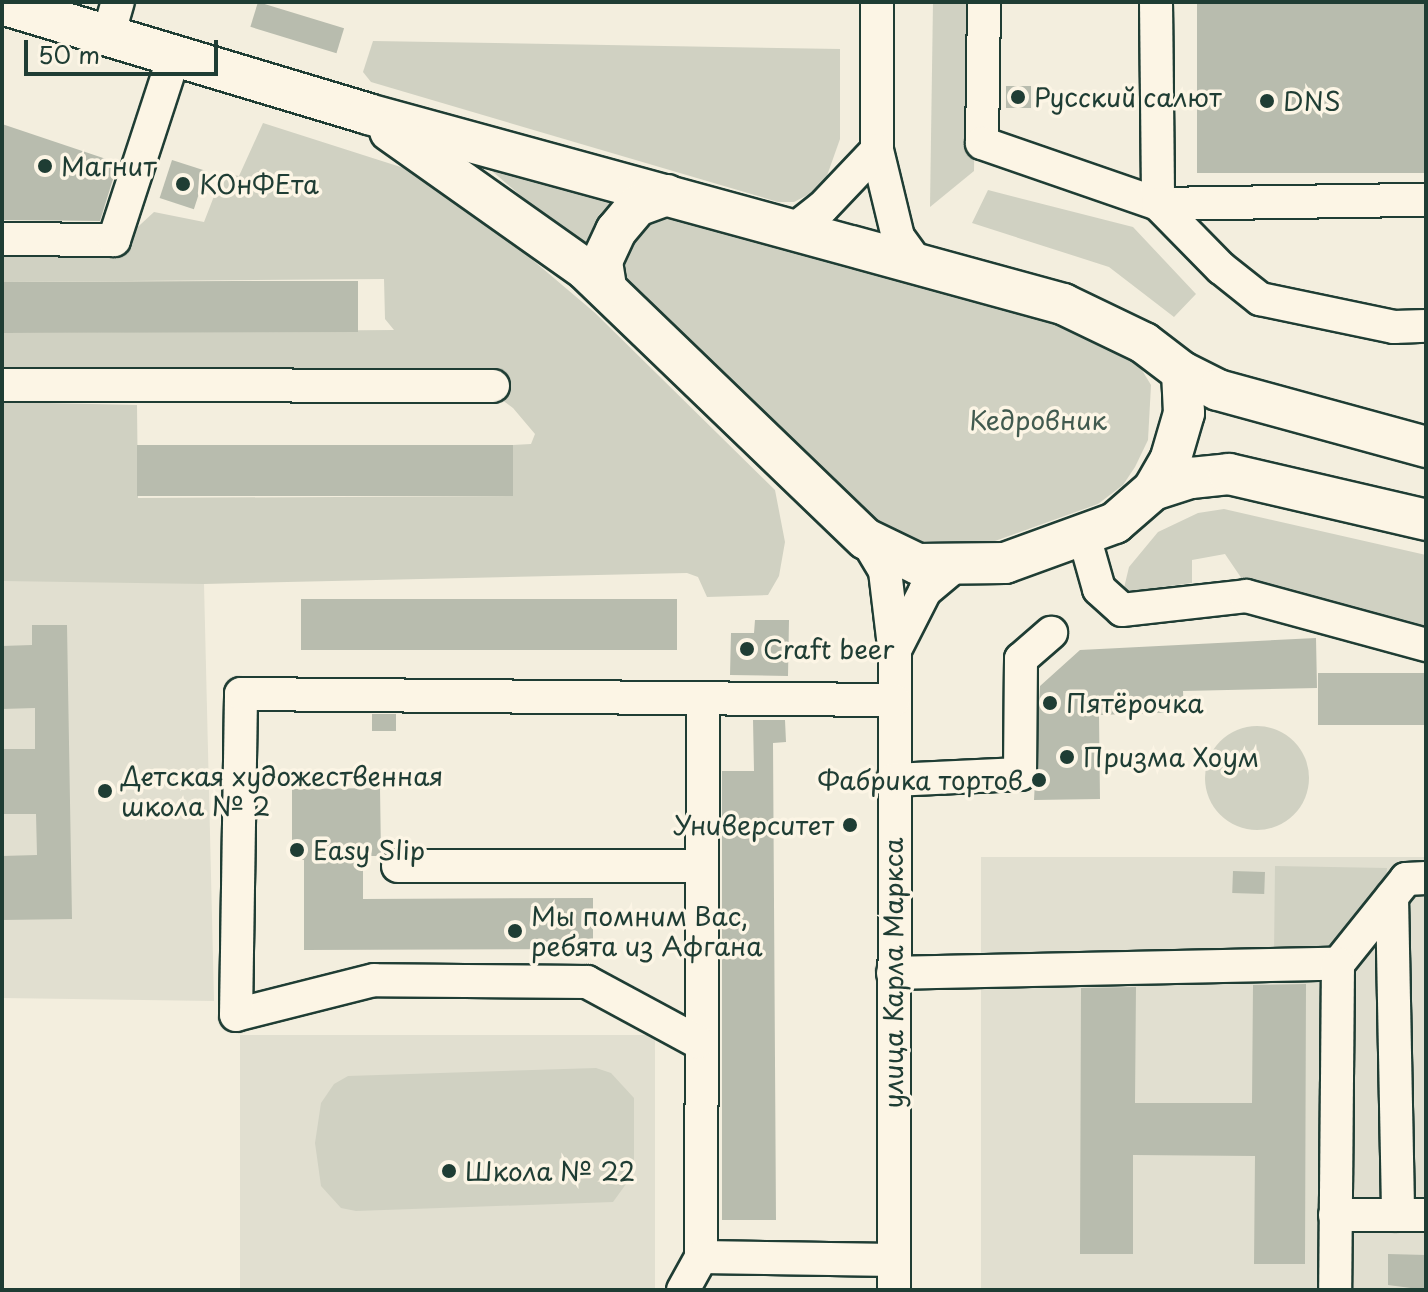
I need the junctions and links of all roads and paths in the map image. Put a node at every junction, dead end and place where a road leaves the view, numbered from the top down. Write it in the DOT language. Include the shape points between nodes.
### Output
graph roads {
  1 [pos="877,2"];
  2 [pos="984,2"];
  3 [pos="1156,2"];
  4 [pos="2,4"];
  5 [pos="113,19"];
  6 [pos="174,56"];
  7 [pos="368,114"];
  8 [pos="877,150"];
  9 [pos="667,195"];
  10 [pos="1426,200"];
  11 [pos="1158,204"];
  12 [pos="796,228"];
  13 [pos="2,239"];
  14 [pos="918,265"];
  15 [pos="606,287"];
  16 [pos="1426,326"];
  17 [pos="1182,372"];
  18 [pos="2,385"];
  19 [pos="493,386"];
  20 [pos="1426,447"];
  21 [pos="1153,490"];
  22 [pos="1426,520"];
  23 [pos="1084,536"];
  24 [pos="866,539"];
  25 [pos="955,566"];
  26 [pos="1051,633"];
  27 [pos="1426,645"];
  28 [pos="895,655"];
  29 [pos="894,700"];
  30 [pos="703,702"];
  31 [pos="893,780"];
  32 [pos="398,866"];
  33 [pos="701,866"];
  34 [pos="1426,878"];
  35 [pos="1392,897"];
  36 [pos="1338,964"];
  37 [pos="893,973"];
  38 [pos="698,1042"];
  39 [pos="1335,1215"];
  40 [pos="1412,1215"];
  41 [pos="701,1257"];
  42 [pos="776,1275"];
  43 [pos="894,1275"];
  44 [pos="683,1290"];
  45 [pos="1335,1290"];
  1 -- 8 [label="street"];
  2 -- 11 [label="street" via="982,143"];
  3 -- 11 [label="street"];
  4 -- 5 [label="main road"];
  5 -- 6 [label="main road"];
  6 -- 7 [label="main road"];
  6 -- 13 [label="street" via="114,240"];
  7 -- 9 [label="main road"];
  7 -- 15 [label="main road"];
  8 -- 12 [label="street"];
  8 -- 14 [label="street" via="898,237"];
  9 -- 12 [label="main road"];
  9 -- 15 [label="main road" via="637,206 616,231 602,261"];
  10 -- 11 [label="street"];
  11 -- 16 [label="street" via="1260,299 1394,327"];
  12 -- 14 [label="main road"];
  14 -- 17 [label="main road" via="1063,304 1144,343"];
  15 -- 24 [label="main road"];
  17 -- 20 [label="main road" via="1218,390"];
  17 -- 21 [label="main road" via="1184,413 1178,438"];
  18 -- 19 [label="street"];
  21 -- 22 [label="main road" via="1229,474"];
  21 -- 23 [label="main road" via="1115,523"];
  23 -- 25 [label="main road" via="1005,563"];
  23 -- 27 [label="street" via="1099,589 1122,610 1246,596"];
  24 -- 25 [label="main road" via="918,564"];
  24 -- 28 [label="street" via="885,571"];
  25 -- 28 [label="street" via="915,605"];
  26 -- 31 [label="street" via="1021,659 1020,774"];
  28 -- 29 [label="street, улица Карла Маркса"];
  29 -- 30 [label="street"];
  29 -- 31 [label="street, улица Карла Маркса"];
  30 -- 33 [label="street"];
  30 -- 38 [label="street" via="241,694 236,1015 374,980 587,982"];
  31 -- 37 [label="street, улица Карла Маркса"];
  32 -- 33 [label="street"];
  33 -- 38 [label="street"];
  34 -- 35 [label="street" via="1406,879"];
  35 -- 36 [label="street"];
  35 -- 40 [label="street"];
  36 -- 37 [label="street"];
  36 -- 39 [label="street"];
  37 -- 43 [label="street, улица Карла Маркса"];
  38 -- 41 [label="street"];
  39 -- 40 [label="street"];
  39 -- 45 [label="street"];
  41 -- 42 [label="street"];
  41 -- 44 [label="street"];
  42 -- 43 [label="street"];
}
